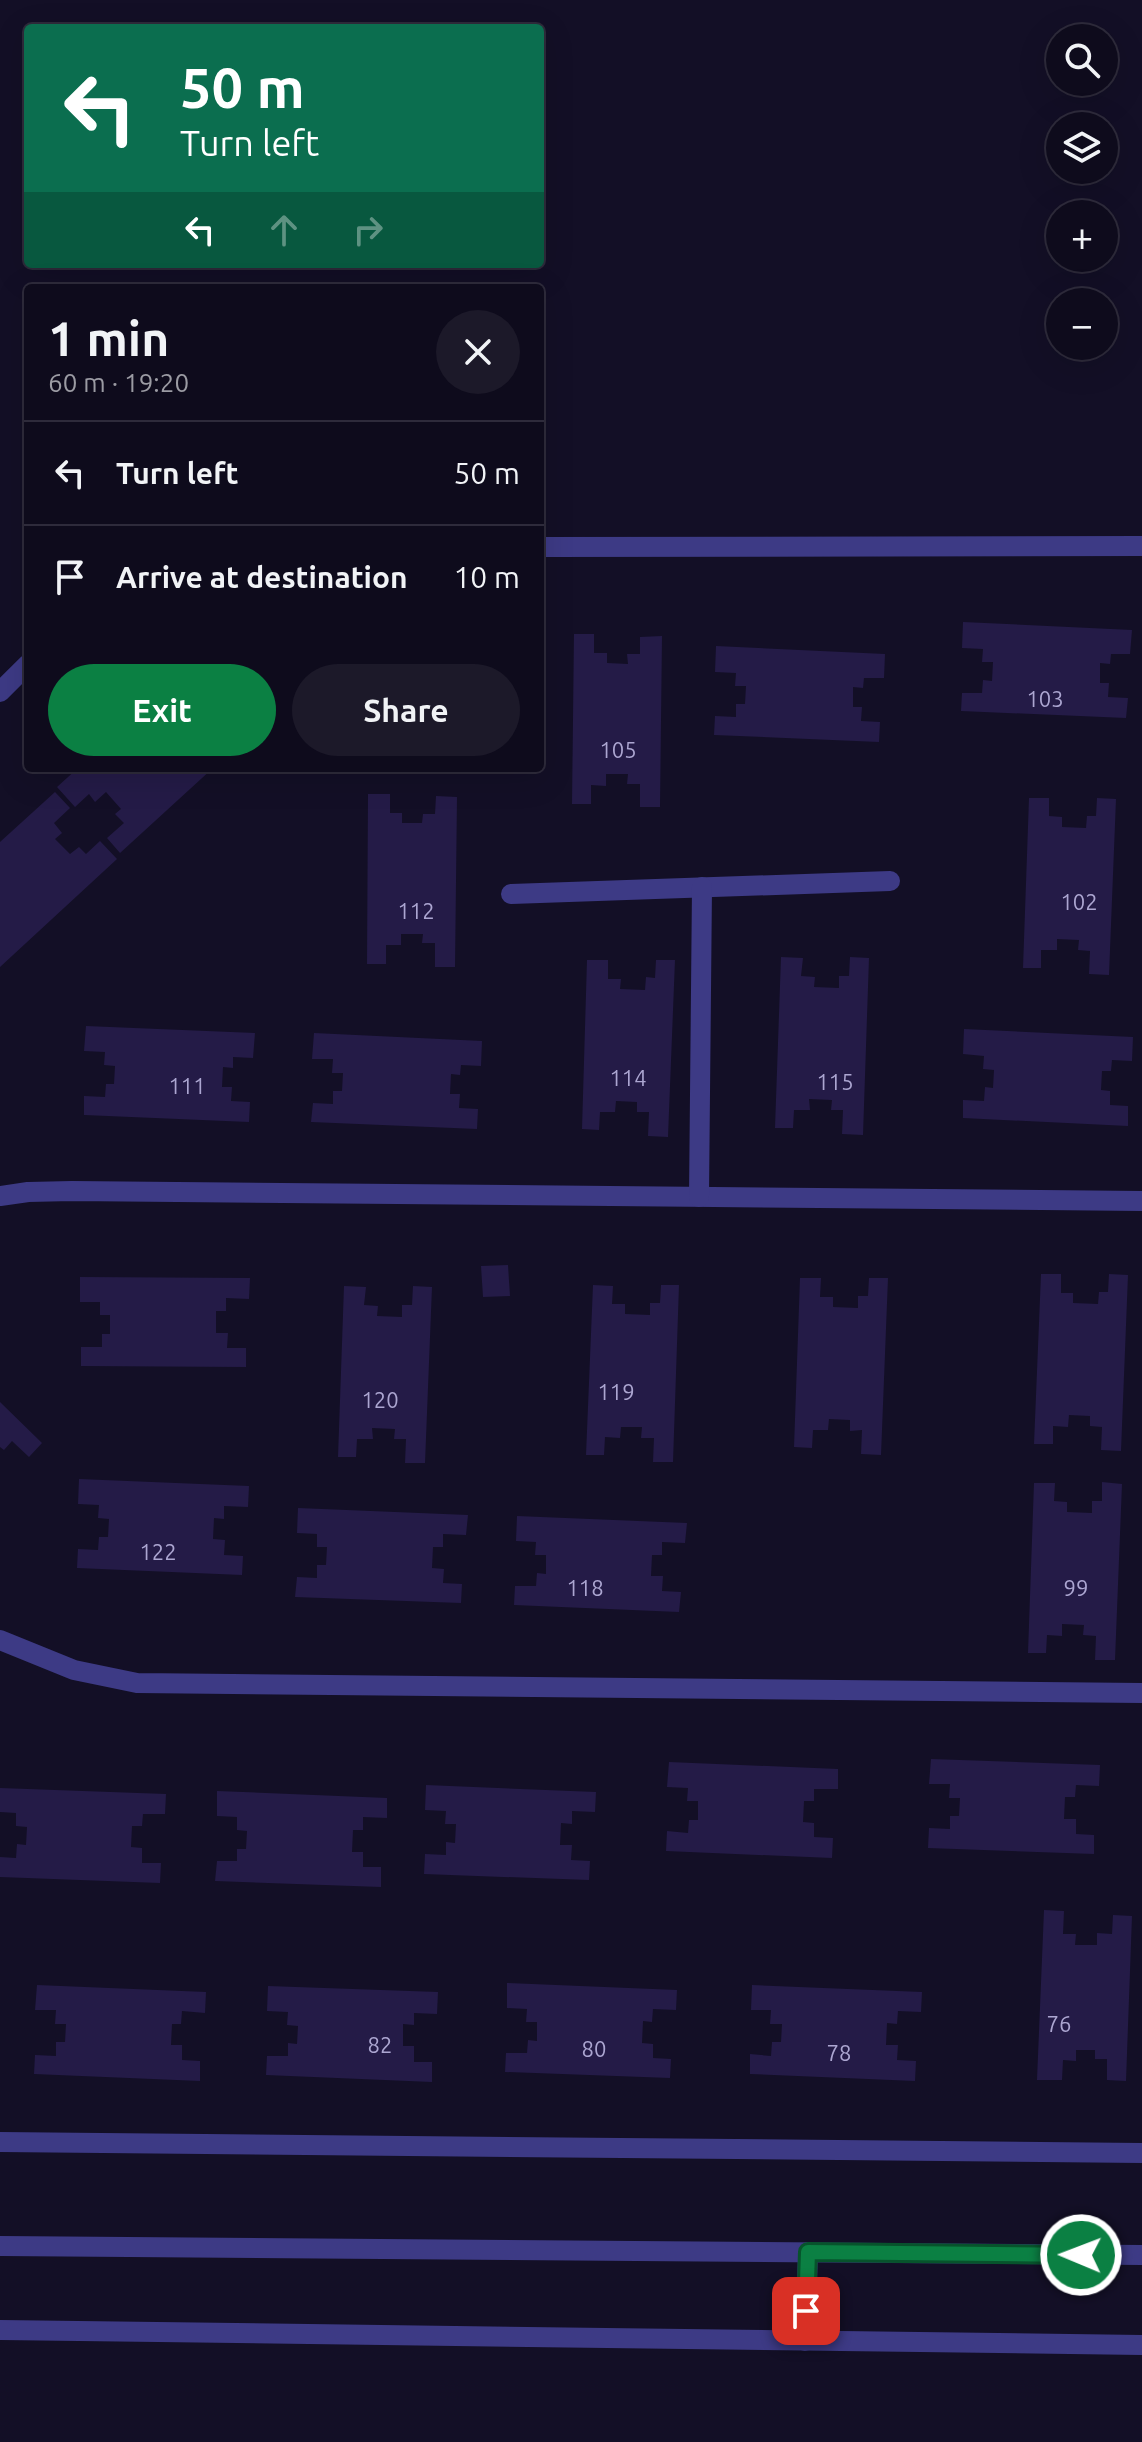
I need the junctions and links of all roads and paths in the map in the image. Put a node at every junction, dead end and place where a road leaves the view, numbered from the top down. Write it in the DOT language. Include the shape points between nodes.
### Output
graph roads {
  1 [pos="1142,546"];
  2 [pos="544,547"];
  3 [pos="24,668"];
  4 [pos="0,692"];
  5 [pos="890,881"];
  6 [pos="702,887"];
  7 [pos="511,894"];
  8 [pos="0,1196"];
  9 [pos="699,1197"];
  10 [pos="1142,1201"];
  11 [pos="0,1640"];
  12 [pos="1142,1693"];
  13 [pos="0,2142"];
  14 [pos="1142,2153"];
  15 [pos="0,2246"];
  16 [pos="808,2252"];
  17 [pos="1142,2255"];
  18 [pos="0,2330"];
  19 [pos="805,2341"];
  20 [pos="1142,2345"];
  1 -- 2 [label="street"];
  3 -- 4 [label="street"];
  5 -- 6 [label="street"];
  6 -- 7 [label="street"];
  6 -- 9 [label="street"];
  8 -- 9 [label="street" via="72,1191"];
  9 -- 10 [label="street"];
  11 -- 12 [label="street" via="74,1670 137,1683"];
  13 -- 14 [label="street"];
  15 -- 16 [label="street"];
  16 -- 17 [label="street"];
  16 -- 19 [label="street"];
  18 -- 19 [label="street"];
  19 -- 20 [label="street"];
}
